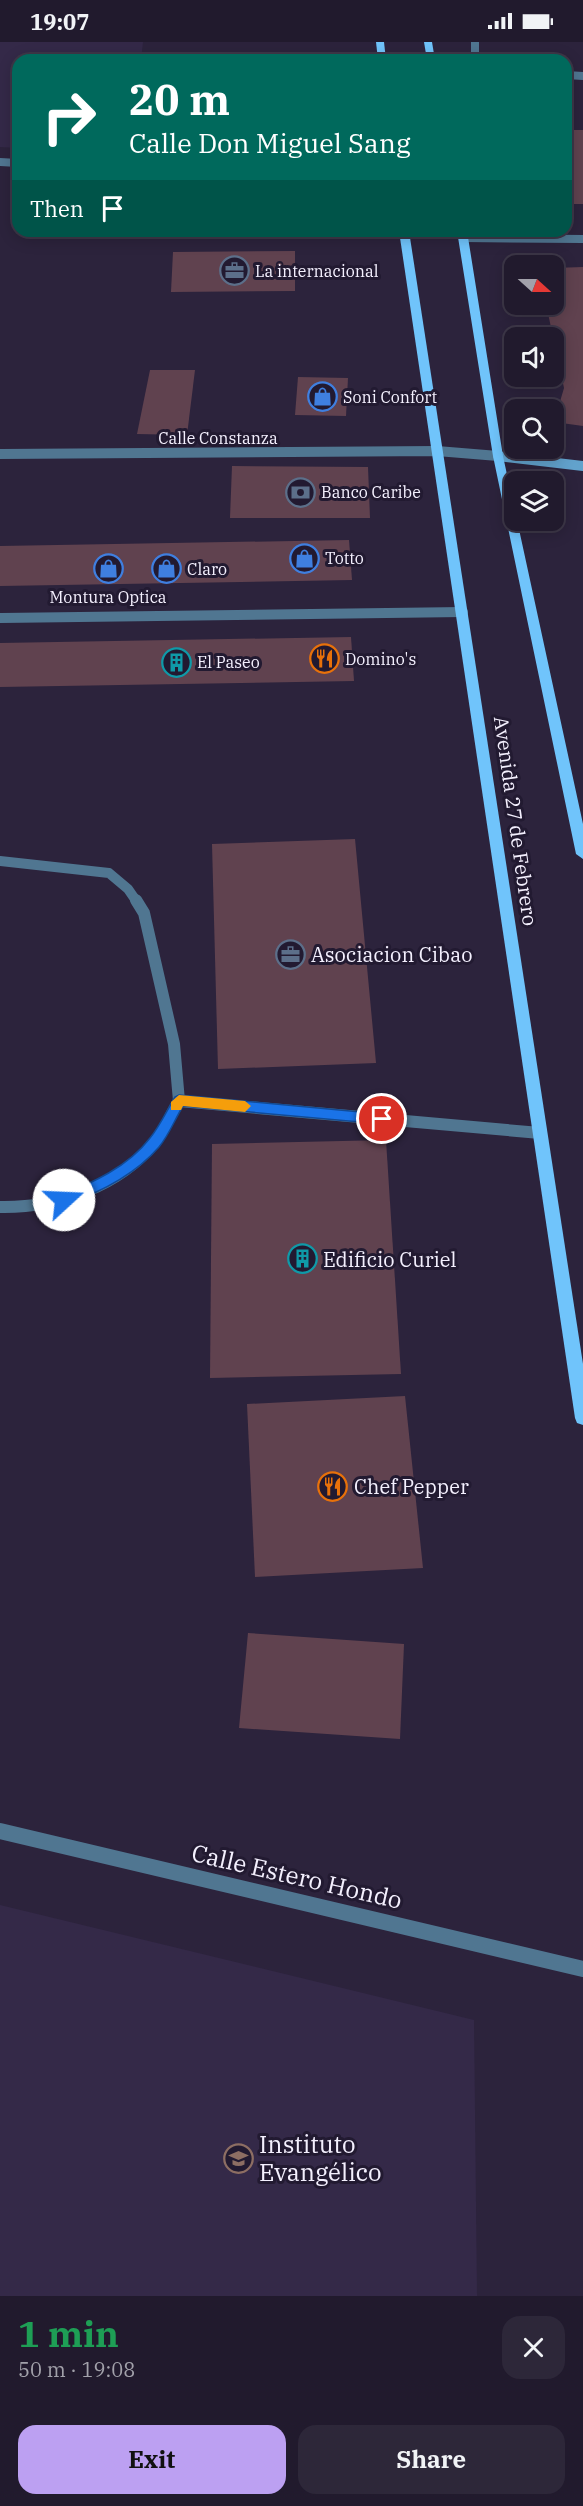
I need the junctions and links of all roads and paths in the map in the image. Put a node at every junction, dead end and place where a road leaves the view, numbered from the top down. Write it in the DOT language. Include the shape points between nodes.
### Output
graph roads {
  1 [pos="405,237"];
  2 [pos="463,237"];
  3 [pos="553,237"];
  4 [pos="583,238"];
  5 [pos="437,451"];
  6 [pos="0,454"];
  7 [pos="498,456"];
  8 [pos="583,466"];
  9 [pos="464,612"];
  10 [pos="1,618"];
  11 [pos="583,854"];
  12 [pos="0,861"];
  13 [pos="179,1101"];
  14 [pos="540,1133"];
  15 [pos="0,1207"];
  16 [pos="583,1418"];
  17 [pos="0,1831"];
  18 [pos="583,1969"];
  1 -- 5 [label="main road, Avenida 27 de Febrero"];
  2 -- 7 [label="main road"];
  3 -- 4 [label="street"];
  5 -- 6 [label="street, Calle Constanza"];
  5 -- 7 [label="street, Calle Constanza"];
  5 -- 9 [label="main road, Avenida 27 de Febrero"];
  7 -- 8 [label="main road"];
  7 -- 11 [label="main road"];
  9 -- 10 [label="street"];
  9 -- 14 [label="main road, Avenida 27 de Febrero"];
  12 -- 13 [label="street" via="109,873 128,889 144,913 174,1044"];
  13 -- 14 [label="street"];
  13 -- 15 [label="street" via="155,1142 129,1166 97,1187 64,1200"];
  14 -- 16 [label="main road, Avenida 27 de Febrero"];
  17 -- 18 [label="street, Calle Estero Hondo"];
}
